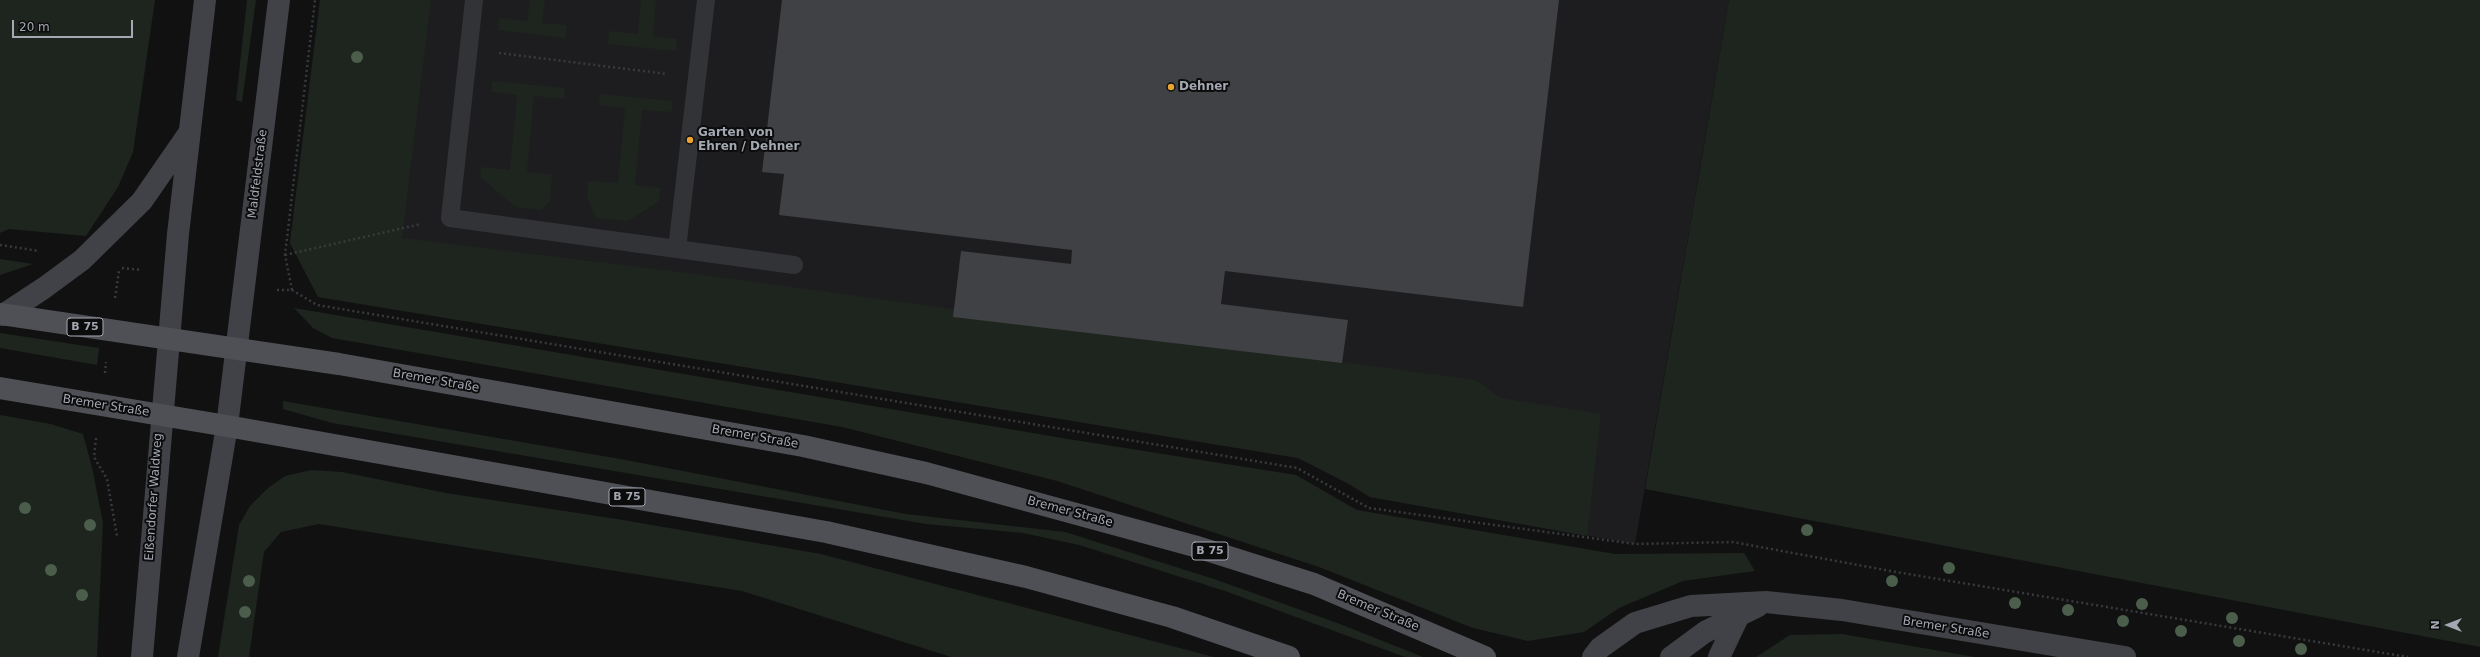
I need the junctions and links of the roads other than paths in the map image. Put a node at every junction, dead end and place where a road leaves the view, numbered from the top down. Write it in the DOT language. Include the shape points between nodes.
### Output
graph roads {
  1 [pos="205,0"];
  2 [pos="280,0"];
  3 [pos="474,0"];
  4 [pos="706,0"];
  5 [pos="190,131"];
  6 [pos="677,249"];
  7 [pos="794,265"];
  8 [pos="1,314"];
  9 [pos="168,338"];
  10 [pos="236,348"];
  11 [pos="0,388"];
  12 [pos="161,414"];
  13 [pos="227,426"];
  14 [pos="1766,602"];
  15 [pos="1739,615"];
  16 [pos="142,657"];
  17 [pos="188,657"];
  18 [pos="1288,657"];
  19 [pos="1485,657"];
  20 [pos="1593,657"];
  21 [pos="1671,657"];
  22 [pos="1718,657"];
  23 [pos="2125,657"];
  1 -- 5 [label="main road"];
  2 -- 10 [label="main road, Maldfeldstraße"];
  3 -- 6 [label="lane" via="450,218"];
  4 -- 6 [label="lane"];
  5 -- 8 [label="main road" via="142,200 82,260 44,288"];
  5 -- 9 [label="main road"];
  6 -- 7 [label="lane"];
  8 -- 9 [label="main road, Bremer Straße / B 75"];
  9 -- 10 [label="main road, Bremer Straße / B 75"];
  9 -- 12 [label="main road, Eißendorfer Waldweg"];
  10 -- 13 [label="main road"];
  10 -- 19 [label="main road, Bremer Straße / B 75" via="803,446 926,473 1194,546 1314,584"];
  11 -- 12 [label="main road, Bremer Straße / B 75"];
  12 -- 13 [label="main road, Bremer Straße / B 75"];
  12 -- 16 [label="main road, Eißendorfer Waldweg"];
  13 -- 17 [label="main road"];
  13 -- 18 [label="main road, Bremer Straße / B 75" via="826,532 1026,576 1172,617"];
  14 -- 15 [label="main road"];
  14 -- 20 [label="main road, Bremer Straße" via="1691,606 1635,623 1600,648"];
  14 -- 23 [label="main road, Bremer Straße" via="1842,610"];
  15 -- 21 [label="main road" via="1705,632"];
  15 -- 22 [label="main road"];
}
